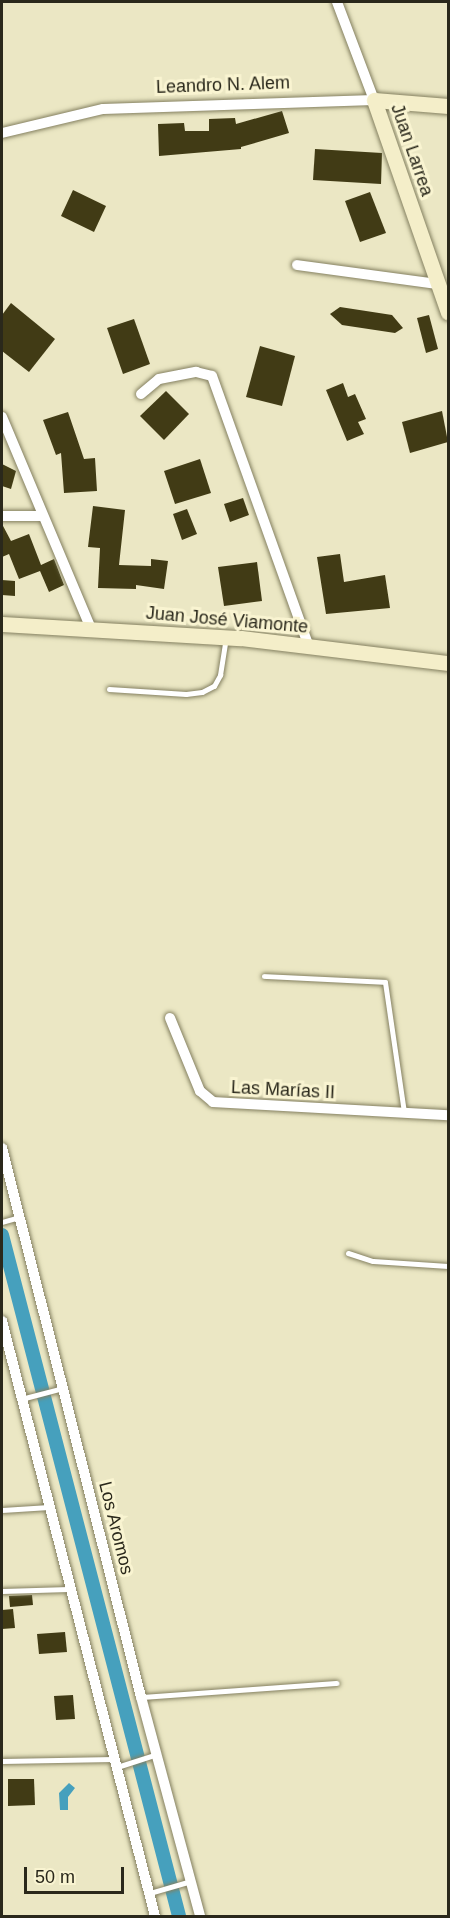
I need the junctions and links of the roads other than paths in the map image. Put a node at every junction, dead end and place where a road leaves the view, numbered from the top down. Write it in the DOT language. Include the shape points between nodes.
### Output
graph roads {
  1 [pos="337,2"];
  2 [pos="374,100"];
  3 [pos="448,106"];
  4 [pos="2,133"];
  5 [pos="297,265"];
  6 [pos="438,284"];
  7 [pos="448,312"];
  8 [pos="141,394"];
  9 [pos="2,417"];
  10 [pos="2,516"];
  11 [pos="42,516"];
  12 [pos="2,624"];
  13 [pos="91,629"];
  14 [pos="226,638"];
  15 [pos="309,647"];
  16 [pos="448,663"];
  17 [pos="109,689"];
  18 [pos="264,976"];
  19 [pos="170,1017"];
  20 [pos="405,1113"];
  21 [pos="448,1115"];
  22 [pos="2,1148"];
  23 [pos="20,1217"];
  24 [pos="2,1222"];
  25 [pos="348,1253"];
  26 [pos="448,1266"];
  27 [pos="2,1321"];
  28 [pos="64,1388"];
  29 [pos="21,1399"];
  30 [pos="49,1507"];
  31 [pos="2,1510"];
  32 [pos="69,1588"];
  33 [pos="2,1591"];
  34 [pos="336,1683"];
  35 [pos="141,1697"];
  36 [pos="157,1754"];
  37 [pos="2,1761"];
  38 [pos="116,1763"];
  39 [pos="192,1881"];
  40 [pos="150,1893"];
  41 [pos="155,1917"];
  42 [pos="200,1917"];
  1 -- 2 [label="street, Juan Larrea"];
  2 -- 3 [label="main road, Leandro N. Alem"];
  2 -- 4 [label="street, Leandro N. Alem" via="103,109"];
  2 -- 6 [label="main road, Juan Larrea"];
  5 -- 6 [label="street"];
  6 -- 7 [label="main road, Juan Larrea"];
  8 -- 15 [label="street" via="159,379 196,372 212,376"];
  9 -- 11 [label="street"];
  10 -- 11 [label="street"];
  11 -- 13 [label="street"];
  12 -- 13 [label="main road, Juan José Viamonte"];
  13 -- 14 [label="main road, Juan José Viamonte"];
  14 -- 15 [label="main road, Juan José Viamonte"];
  14 -- 17 [label="lane" via="220,675 214,686 202,692"];
  15 -- 16 [label="main road, Juan José Viamonte"];
  18 -- 20 [label="lane" via="385,982"];
  19 -- 20 [label="street, Las Marías II" via="200,1091 213,1102"];
  20 -- 21 [label="street, Las Marías II"];
  22 -- 23 [label="street, Los Aromos"];
  23 -- 24 [label="lane"];
  23 -- 28 [label="street, Los Aromos"];
  25 -- 26 [label="lane" via="373,1261"];
  27 -- 29 [label="street"];
  28 -- 29 [label="lane"];
  28 -- 35 [label="street, Los Aromos"];
  29 -- 30 [label="street"];
  30 -- 31 [label="lane"];
  30 -- 32 [label="street"];
  32 -- 33 [label="lane"];
  32 -- 38 [label="street"];
  34 -- 35 [label="lane"];
  35 -- 36 [label="street, Los Aromos"];
  36 -- 38 [label="lane"];
  36 -- 39 [label="street, Los Aromos"];
  37 -- 38 [label="lane"];
  38 -- 40 [label="street"];
  39 -- 40 [label="lane"];
  39 -- 42 [label="street, Los Aromos"];
  40 -- 41 [label="street"];
}
